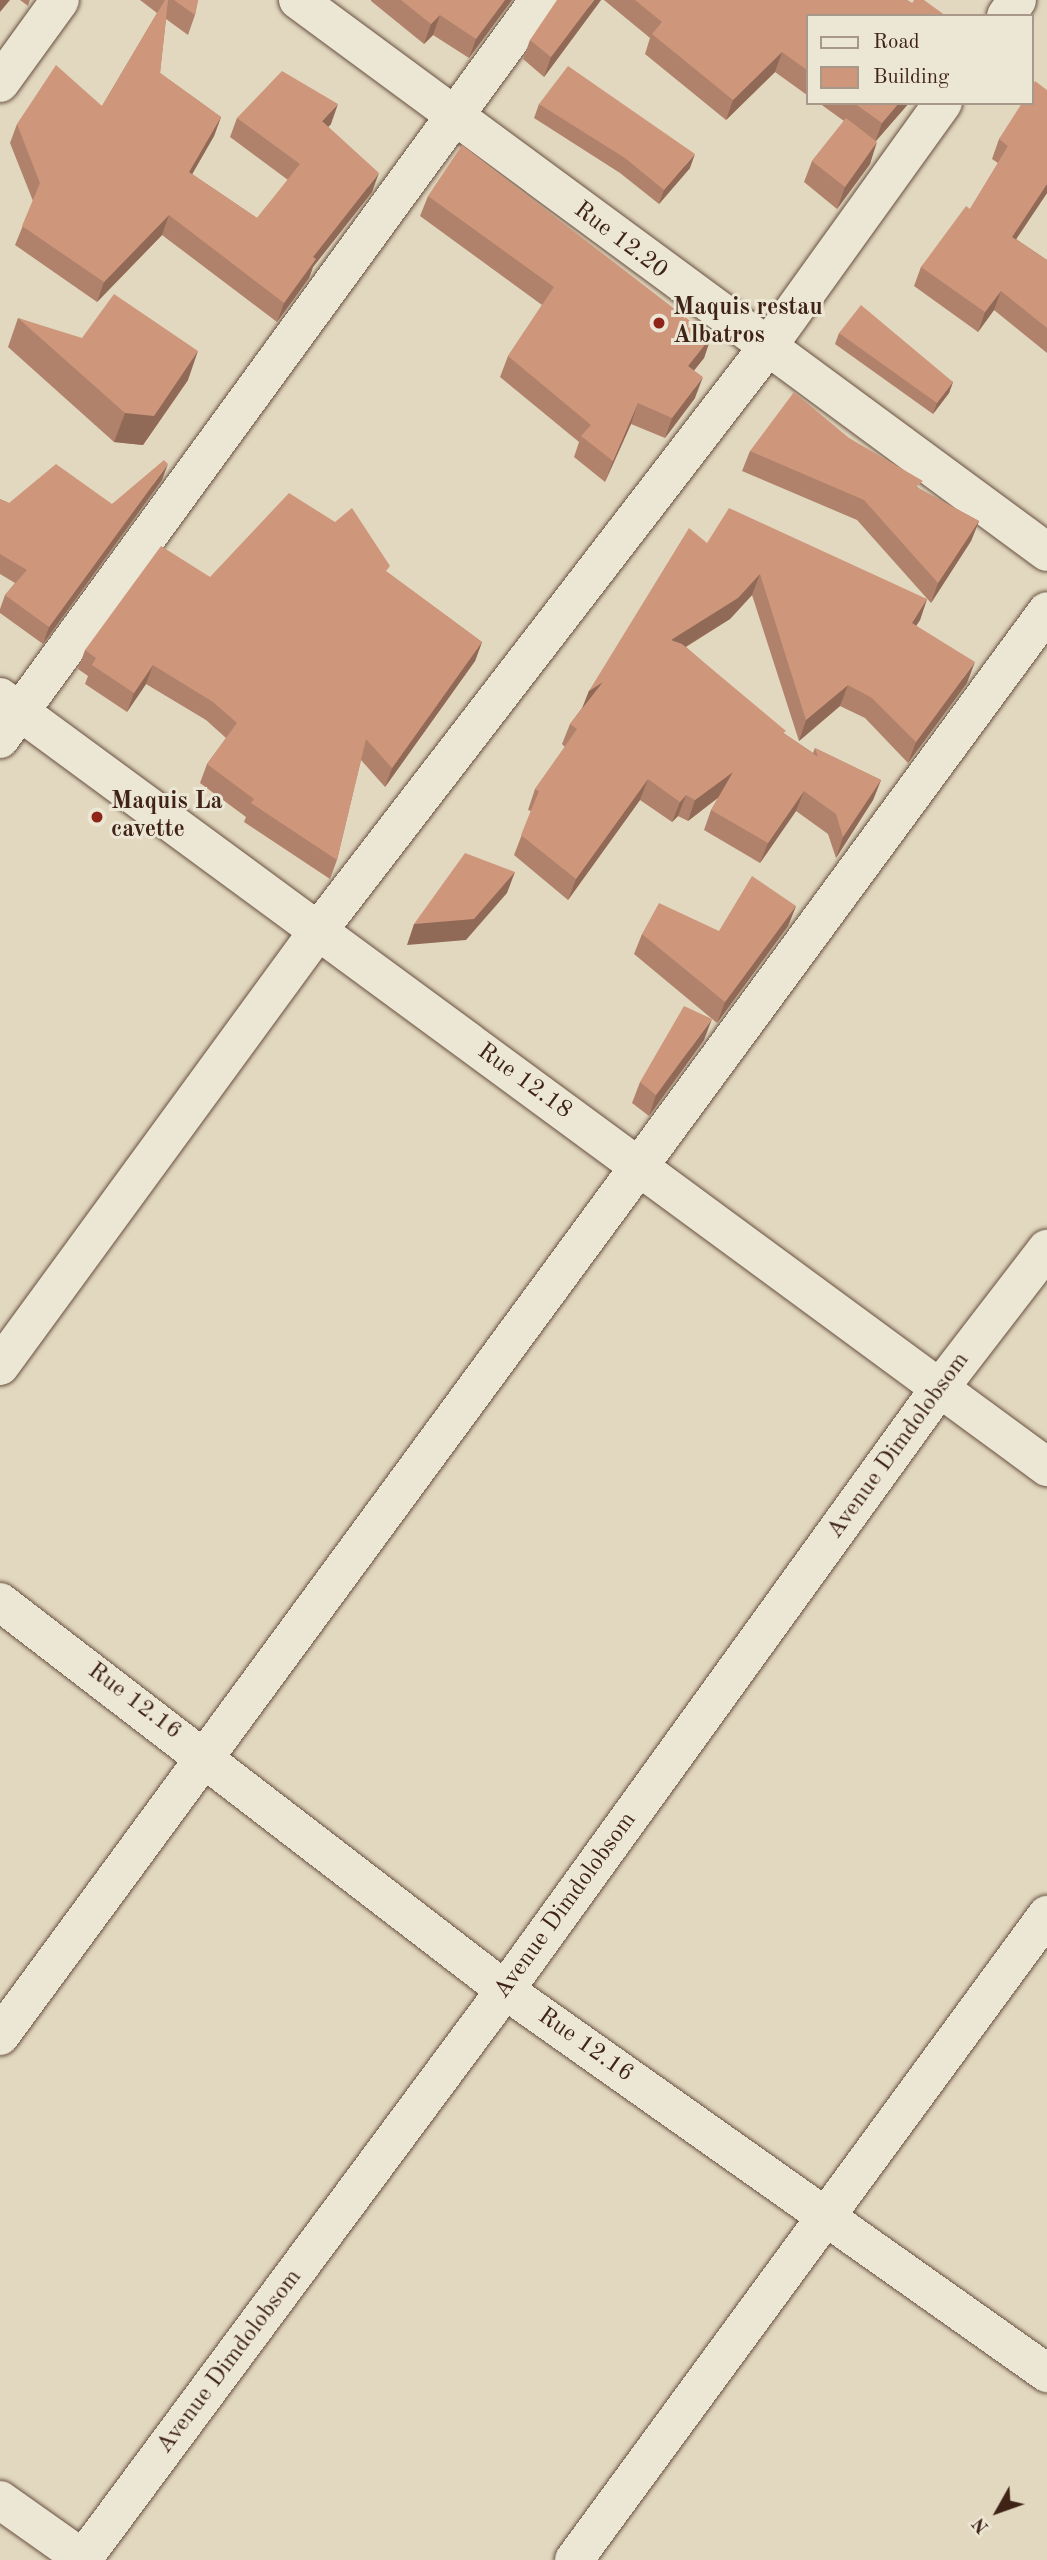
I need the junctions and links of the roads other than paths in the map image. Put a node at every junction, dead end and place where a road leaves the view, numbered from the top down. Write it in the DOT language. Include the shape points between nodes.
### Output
graph roads {
  1 [pos="60,0"];
  2 [pos="299,0"];
  3 [pos="539,0"];
  4 [pos="0,83"];
  5 [pos="942,105"];
  6 [pos="454,117"];
  7 [pos="766,349"];
  8 [pos="1047,552"];
  9 [pos="1047,611"];
  10 [pos="7,716"];
  11 [pos="318,931"];
  12 [pos="639,1165"];
  13 [pos="1047,1249"];
  14 [pos="0,1366"];
  15 [pos="939,1389"];
  16 [pos="1047,1467"];
  17 [pos="0,1602"];
  18 [pos="205,1756"];
  19 [pos="1047,1915"];
  20 [pos="505,1990"];
  21 [pos="0,2036"];
  22 [pos="826,2214"];
  23 [pos="1047,2372"];
  24 [pos="0,2500"];
  25 [pos="84,2560"];
  26 [pos="574,2560"];
  1 -- 4 [label="street"];
  2 -- 6 [label="street, Rue 12.20"];
  3 -- 6 [label="street"];
  5 -- 7 [label="street"];
  6 -- 7 [label="street, Rue 12.20"];
  6 -- 10 [label="street"];
  7 -- 8 [label="street, Rue 12.20"];
  7 -- 11 [label="street"];
  9 -- 12 [label="street"];
  10 -- 11 [label="street, Rue 12.18"];
  11 -- 12 [label="street, Rue 12.18"];
  11 -- 14 [label="street"];
  12 -- 15 [label="street, Rue 12.18"];
  12 -- 18 [label="street"];
  13 -- 15 [label="street, Avenue Dimdolobsom"];
  15 -- 16 [label="street, Rue 12.18"];
  15 -- 20 [label="street, Avenue Dimdolobsom"];
  17 -- 18 [label="street, Rue 12.16"];
  18 -- 20 [label="street, Rue 12.16"];
  18 -- 21 [label="street"];
  19 -- 22 [label="street"];
  20 -- 22 [label="street, Rue 12.16"];
  20 -- 25 [label="street, Avenue Dimdolobsom"];
  22 -- 23 [label="street, Rue 12.16"];
  22 -- 26 [label="street"];
  24 -- 25 [label="street"];
}
